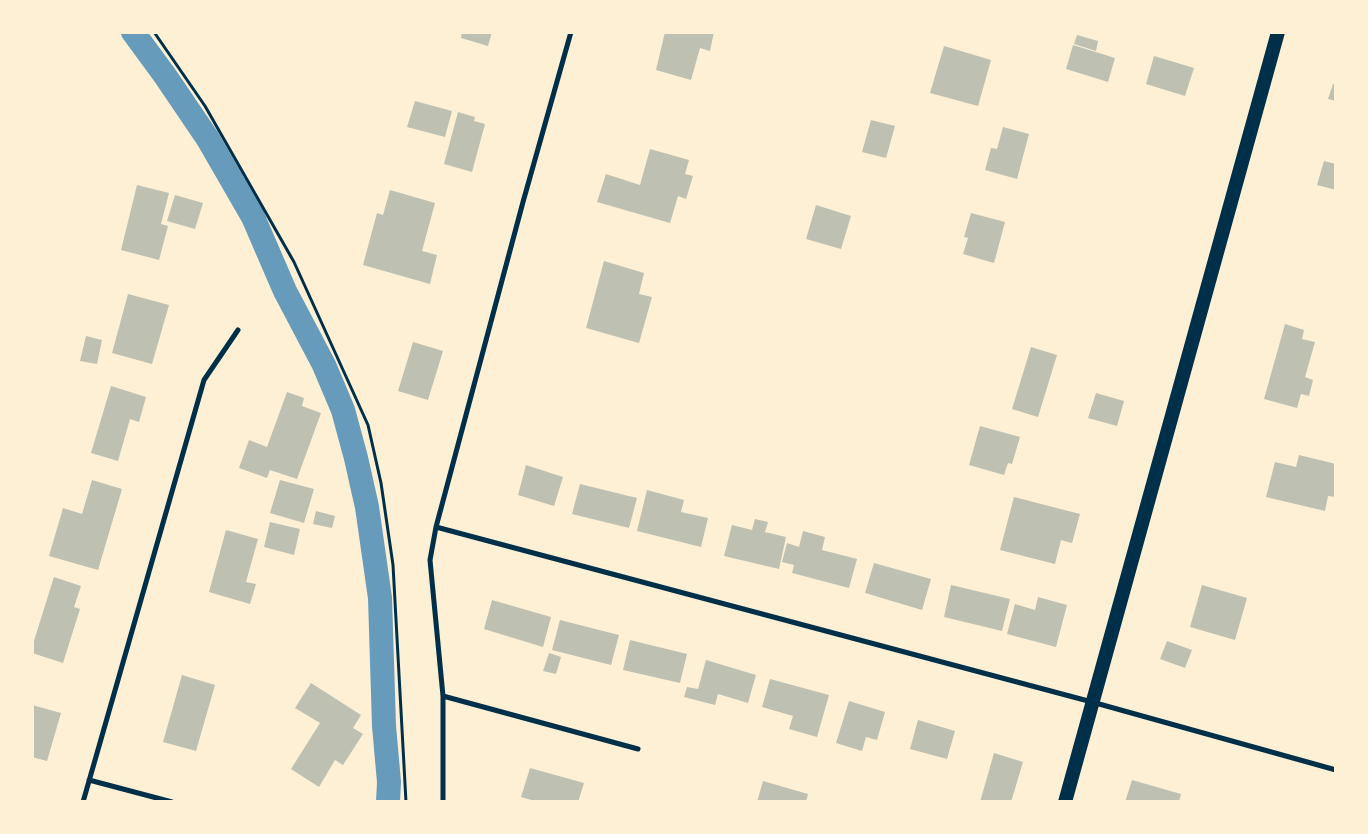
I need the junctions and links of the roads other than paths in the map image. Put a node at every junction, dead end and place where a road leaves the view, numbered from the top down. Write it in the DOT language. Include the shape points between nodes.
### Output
graph roads {
  1 [pos="571,32"];
  2 [pos="1278,32"];
  3 [pos="238,330"];
  4 [pos="436,527"];
  5 [pos="443,696"];
  6 [pos="1092,702"];
  7 [pos="638,749"];
  8 [pos="1336,770"];
  9 [pos="89,780"];
  10 [pos="83,802"];
  11 [pos="172,802"];
  12 [pos="443,802"];
  13 [pos="1065,802"];
  1 -- 4 [label="street"];
  2 -- 6 [label="highway"];
  3 -- 9 [label="street" via="204,380"];
  4 -- 5 [label="street" via="430,560"];
  4 -- 6 [label="street"];
  5 -- 7 [label="street"];
  5 -- 12 [label="street"];
  6 -- 8 [label="street"];
  6 -- 13 [label="highway"];
  9 -- 10 [label="street"];
  9 -- 11 [label="street"];
}
